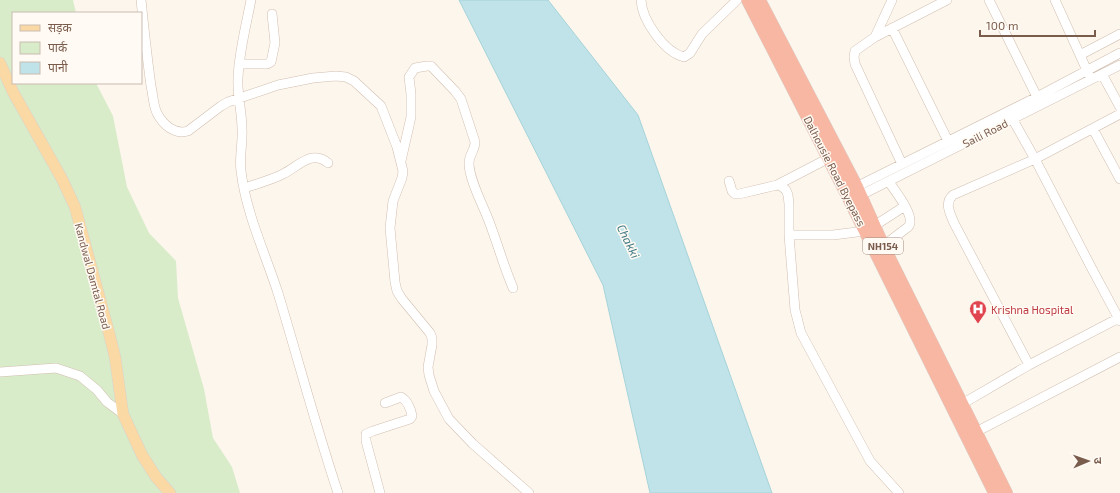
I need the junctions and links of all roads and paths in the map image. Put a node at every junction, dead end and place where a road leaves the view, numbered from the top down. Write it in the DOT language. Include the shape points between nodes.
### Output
graph roads {
  1 [pos="141,0"];
  2 [pos="250,0"];
  3 [pos="641,0"];
  4 [pos="737,0"];
  5 [pos="748,0"];
  6 [pos="759,0"];
  7 [pos="892,0"];
  8 [pos="947,0"];
  9 [pos="988,0"];
  10 [pos="1056,1"];
  11 [pos="272,14"];
  12 [pos="892,28"];
  13 [pos="1120,34"];
  14 [pos="875,37"];
  15 [pos="1120,53"];
  16 [pos="1080,55"];
  17 [pos="0,63"];
  18 [pos="239,64"];
  19 [pos="1120,65"];
  20 [pos="1087,70"];
  21 [pos="1102,74"];
  22 [pos="1090,81"];
  23 [pos="1038,97"];
  24 [pos="239,98"];
  25 [pos="1120,107"];
  26 [pos="1120,114"];
  27 [pos="1012,120"];
  28 [pos="1093,129"];
  29 [pos="948,141"];
  30 [pos="829,158"];
  31 [pos="1035,159"];
  32 [pos="328,163"];
  33 [pos="401,163"];
  34 [pos="902,164"];
  35 [pos="1119,174"];
  36 [pos="729,181"];
  37 [pos="889,182"];
  38 [pos="777,185"];
  39 [pos="244,188"];
  40 [pos="853,194"];
  41 [pos="904,206"];
  42 [pos="869,228"];
  43 [pos="789,235"];
  44 [pos="883,246"];
  45 [pos="513,288"];
  46 [pos="1119,320"];
  47 [pos="1120,356"];
  48 [pos="1028,365"];
  49 [pos="0,372"];
  50 [pos="385,403"];
  51 [pos="962,404"];
  52 [pos="123,414"];
  53 [pos="976,432"];
  54 [pos="170,493"];
  55 [pos="338,493"];
  56 [pos="380,493"];
  57 [pos="529,493"];
  58 [pos="899,493"];
  59 [pos="995,493"];
  60 [pos="1006,493"];
  1 -- 24 [label="street" via="155,107 164,123 176,132 188,131 221,106"];
  2 -- 18 [label="street"];
  3 -- 4 [label="street" via="654,32 679,56 684,57 690,53 702,34"];
  5 -- 30 [label="highway, Dalhousie Road Byepass / NH154"];
  6 -- 40 [label="highway, NH154"];
  7 -- 14 [label="street"];
  8 -- 12 [label="street"];
  9 -- 23 [label="street"];
  10 -- 16 [label="street"];
  11 -- 18 [label="street" via="275,43 271,62"];
  12 -- 14 [label="street"];
  12 -- 29 [label="street"];
  13 -- 16 [label="street"];
  14 -- 34 [label="street" via="855,51 855,64"];
  15 -- 20 [label="street"];
  16 -- 20 [label="street"];
  17 -- 52 [label="main road, Kandwal Damtal Road" via="75,207 108,329"];
  18 -- 24 [label="street"];
  19 -- 21 [label="street, Saili Road"];
  20 -- 22 [label="street"];
  20 -- 23 [label="street"];
  21 -- 22 [label="street, Saili Road"];
  21 -- 25 [label="street"];
  22 -- 27 [label="street, Saili Road"];
  23 -- 29 [label="street"];
  24 -- 33 [label="street" via="293,82 336,76 354,80 380,106"];
  24 -- 39 [label="street" via="242,129 240,156"];
  26 -- 28 [label="street"];
  27 -- 31 [label="street"];
  27 -- 37 [label="street, Saili Road"];
  28 -- 31 [label="street"];
  28 -- 35 [label="street"];
  29 -- 34 [label="street"];
  30 -- 38 [label="street"];
  30 -- 40 [label="highway, Dalhousie Road Byepass / NH154"];
  31 -- 46 [label="street"];
  31 -- 48 [label="street" via="953,195 948,203 954,223"];
  32 -- 39 [label="street" via="319,158 306,160 285,173"];
  33 -- 45 [label="street" via="411,117 409,77 415,68 431,66 464,106 475,142 469,164 471,175"];
  33 -- 57 [label="street" via="402,178 393,201 390,228 395,282 402,299 432,338 428,367 434,391 449,420"];
  34 -- 40 [label="street"];
  36 -- 38 [label="street" via="735,194"];
  37 -- 40 [label="street, Saili Road"];
  37 -- 41 [label="street"];
  38 -- 43 [label="street" via="786,190 788,195"];
  39 -- 55 [label="street"];
  40 -- 42 [label="highway, Dalhousie Road Byepass / NH154"];
  41 -- 42 [label="street"];
  41 -- 44 [label="street" via="910,216 910,224"];
  42 -- 43 [label="street" via="833,235"];
  42 -- 44 [label="highway, NH154"];
  42 -- 59 [label="highway, Dalhousie Road Byepass / NH154"];
  43 -- 58 [label="street" via="795,310 801,333 870,461"];
  44 -- 51 [label="highway, NH154"];
  46 -- 48 [label="street"];
  47 -- 53 [label="street"];
  48 -- 51 [label="street"];
  49 -- 52 [label="street" via="56,368 80,376"];
  50 -- 56 [label="street" via="401,397 412,416 410,419 366,434"];
  51 -- 53 [label="highway, NH154"];
  52 -- 54 [label="main road, Kandwal Damtal Road" via="142,455"];
  53 -- 60 [label="highway, NH154"];
}
